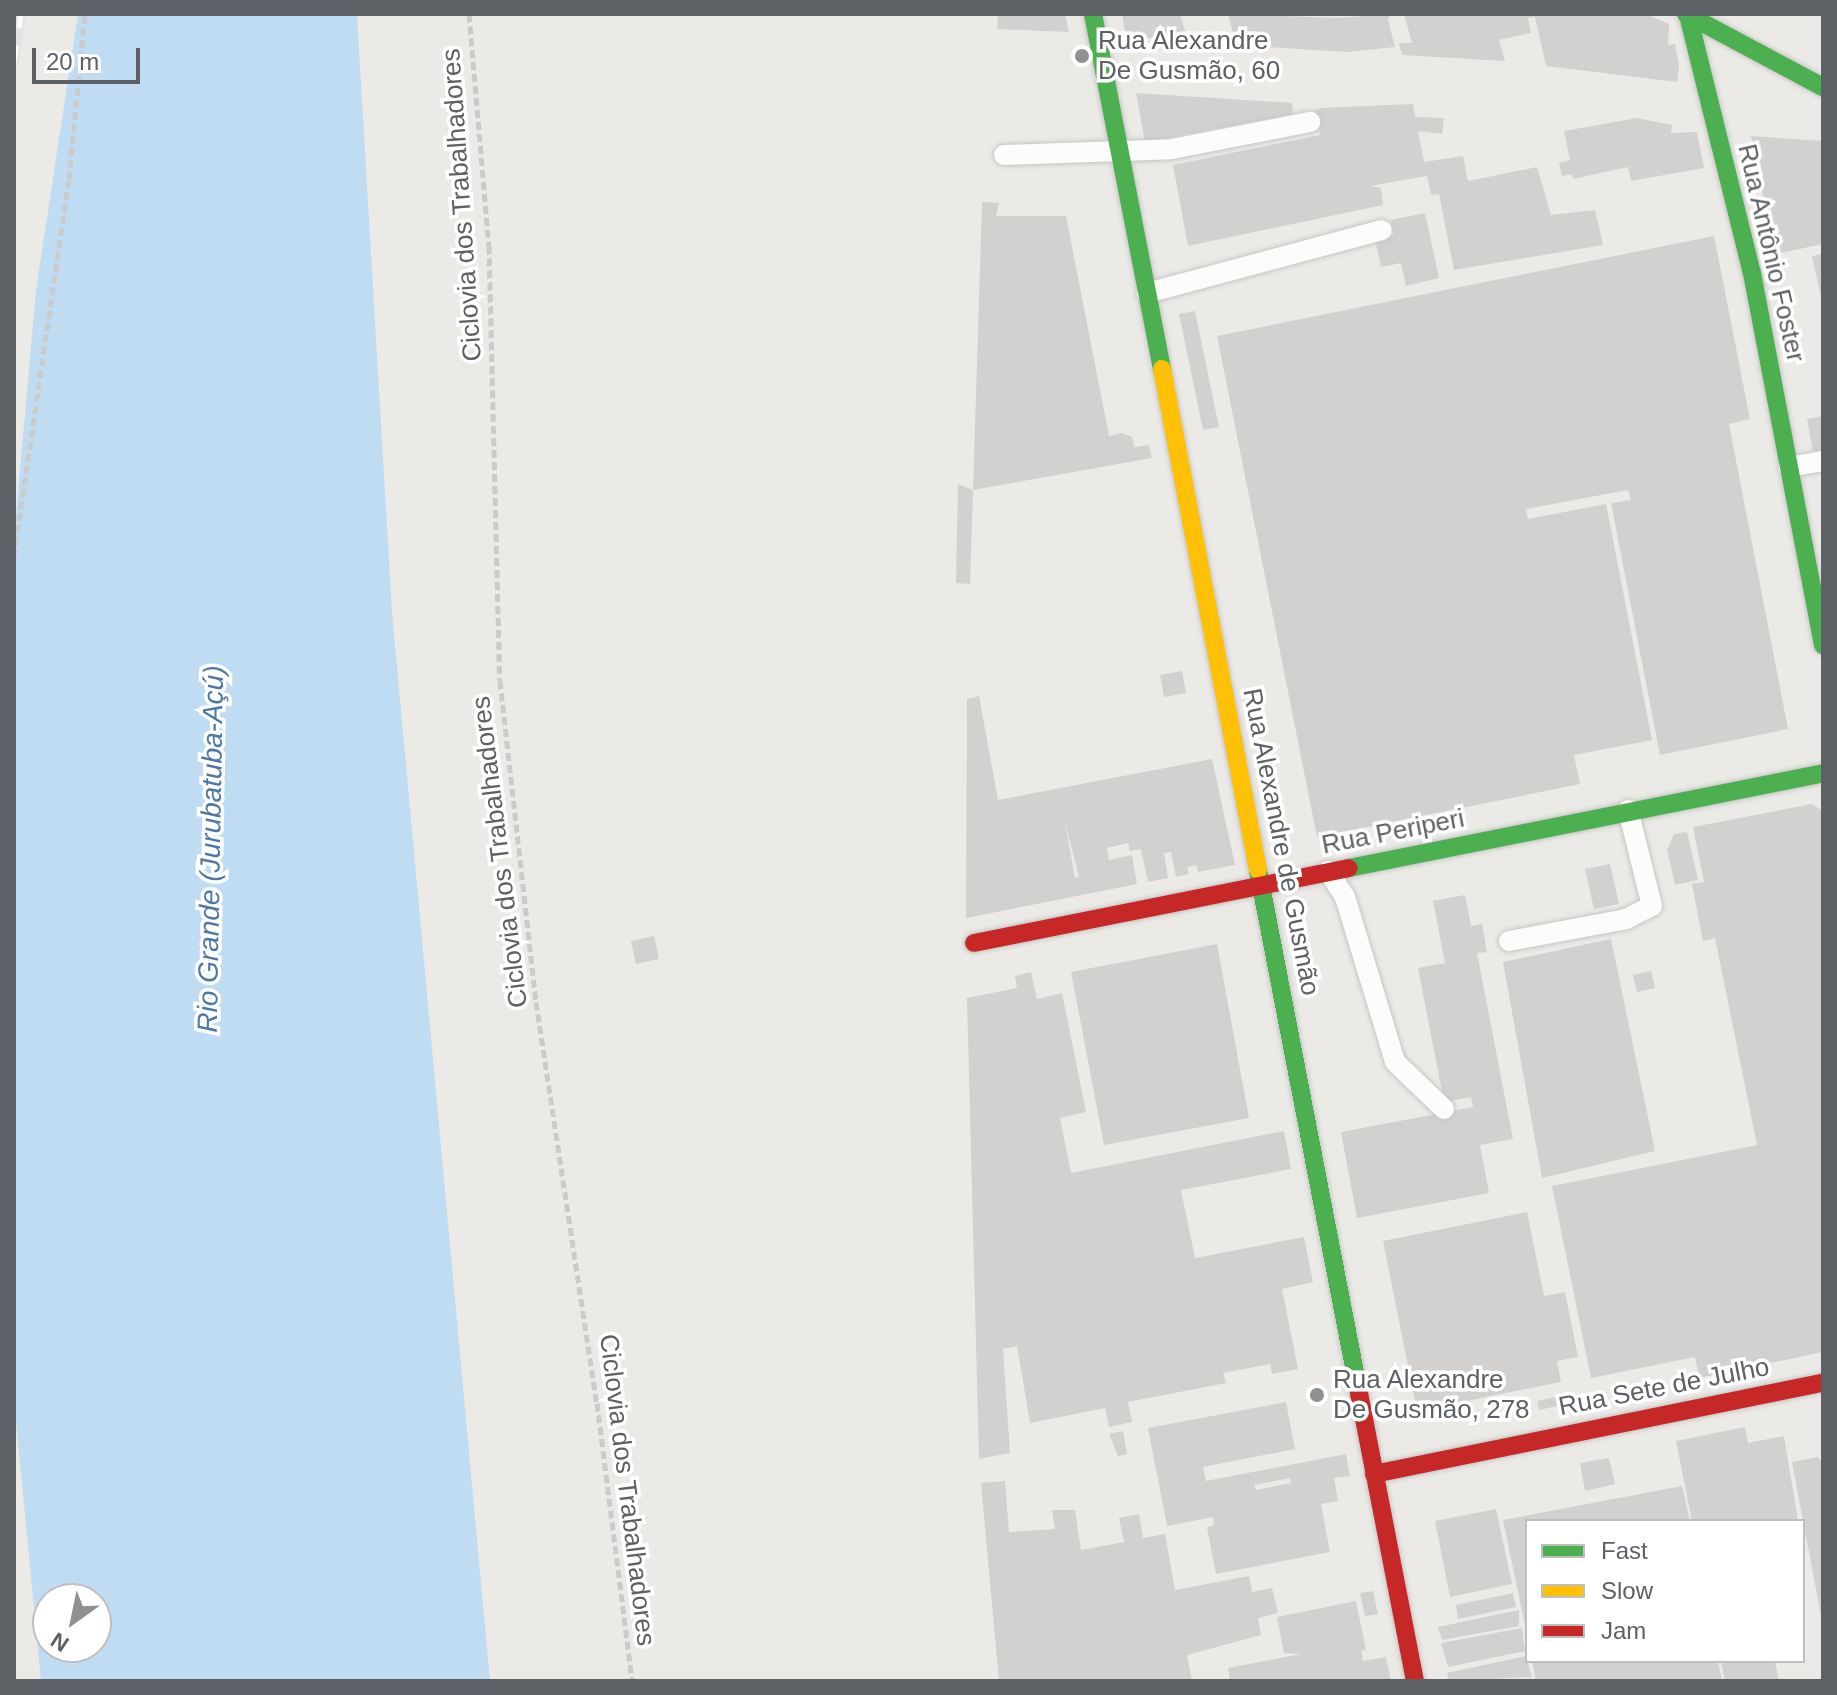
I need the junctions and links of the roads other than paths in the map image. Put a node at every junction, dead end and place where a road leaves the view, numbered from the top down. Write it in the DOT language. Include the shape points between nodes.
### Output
graph roads {
  1 [pos="1093,14"];
  2 [pos="1687,15"];
  3 [pos="1823,87"];
  4 [pos="1310,122"];
  5 [pos="1119,148"];
  6 [pos="1004,155"];
  7 [pos="1382,230"];
  8 [pos="1147,293"];
  9 [pos="1823,461"];
  10 [pos="1789,467"];
  11 [pos="1823,645"];
  12 [pos="1823,773"];
  13 [pos="1628,810"];
  14 [pos="1328,871"];
  15 [pos="1263,885"];
  16 [pos="1509,941"];
  17 [pos="974,943"];
  18 [pos="1444,1109"];
  19 [pos="1823,1383"];
  20 [pos="1374,1474"];
  21 [pos="1415,1681"];
  1 -- 5 [label="street, Rua Alexandre de Gusmão"];
  2 -- 3 [label="street"];
  2 -- 10 [label="street, Rua Antônio Foster" via="1752,273"];
  4 -- 5 [label="lane" via="1172,149"];
  5 -- 6 [label="lane"];
  5 -- 8 [label="street, Rua Alexandre de Gusmão"];
  7 -- 8 [label="lane"];
  8 -- 15 [label="street, Rua Alexandre de Gusmão"];
  9 -- 10 [label="lane"];
  10 -- 11 [label="street, Rua Antônio Foster"];
  12 -- 13 [label="street, Rua Periperi"];
  13 -- 14 [label="street, Rua Periperi"];
  13 -- 16 [label="lane" via="1652,906 1626,919"];
  14 -- 15 [label="street, Rua Periperi"];
  14 -- 18 [label="lane" via="1345,897 1395,1062"];
  15 -- 17 [label="street, Rua Periperi"];
  15 -- 20 [label="street, Rua Alexandre de Gusmão"];
  19 -- 20 [label="street, Rua Sete de Julho"];
  20 -- 21 [label="street, Rua Alexandre de Gusmão"];
}
